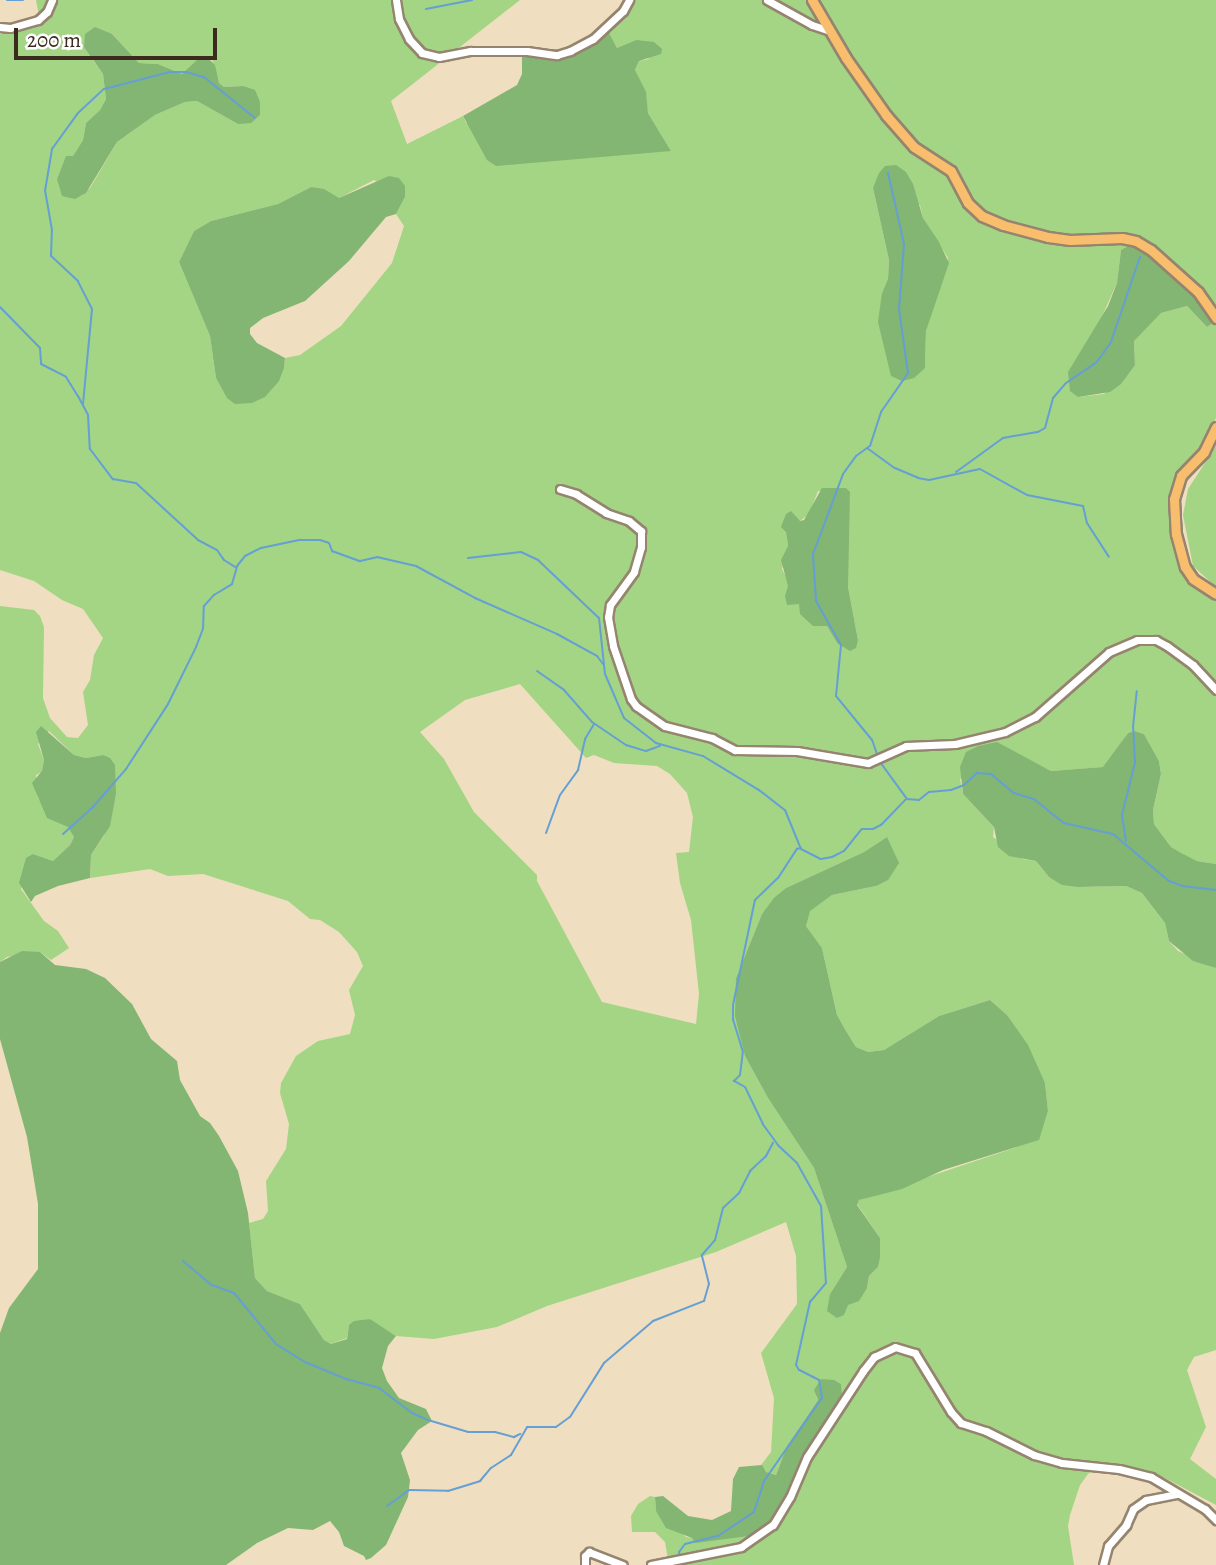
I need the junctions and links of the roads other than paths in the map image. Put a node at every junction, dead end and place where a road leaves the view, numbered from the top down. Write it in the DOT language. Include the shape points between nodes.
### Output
graph roads {
  1 [pos="52,0"];
  2 [pos="397,0"];
  3 [pos="629,0"];
  4 [pos="767,0"];
  5 [pos="812,0"];
  6 [pos="0,27"];
  7 [pos="831,31"];
  8 [pos="1216,318"];
  9 [pos="1216,428"];
  10 [pos="559,489"];
  11 [pos="1216,594"];
  12 [pos="1216,690"];
  13 [pos="1177,1494"];
  14 [pos="1216,1520"];
  15 [pos="585,1565"];
  16 [pos="623,1565"];
  17 [pos="651,1565"];
  18 [pos="1103,1565"];
  1 -- 6 [label="street" via="38,20"];
  2 -- 3 [label="street" via="399,19 409,39 422,53 439,57 470,51 557,55 593,39"];
  4 -- 7 [label="street"];
  5 -- 7 [label="main road"];
  7 -- 8 [label="main road" via="904,136 951,171 968,203 982,216 1048,237 1136,241 1198,292"];
  9 -- 11 [label="main road" via="1204,452 1181,476 1174,499 1176,534 1185,567 1193,579"];
  10 -- 12 [label="street" via="641,531 634,572 610,606 608,617 631,699 665,726 712,738 735,750 797,751 868,763 906,746 955,744 1005,732 1035,717 1109,652 1137,640 1156,640 1167,646"];
  13 -- 14 [label="street"];
  13 -- 17 [label="street" via="1152,1477 1062,1463 961,1423 915,1353 895,1347 874,1357 856,1381 807,1457 773,1525 741,1548"];
  13 -- 18 [label="street" via="1146,1500 1133,1509 1108,1546"];
  15 -- 16 [label="street" via="584,1556 589,1552"];
}
